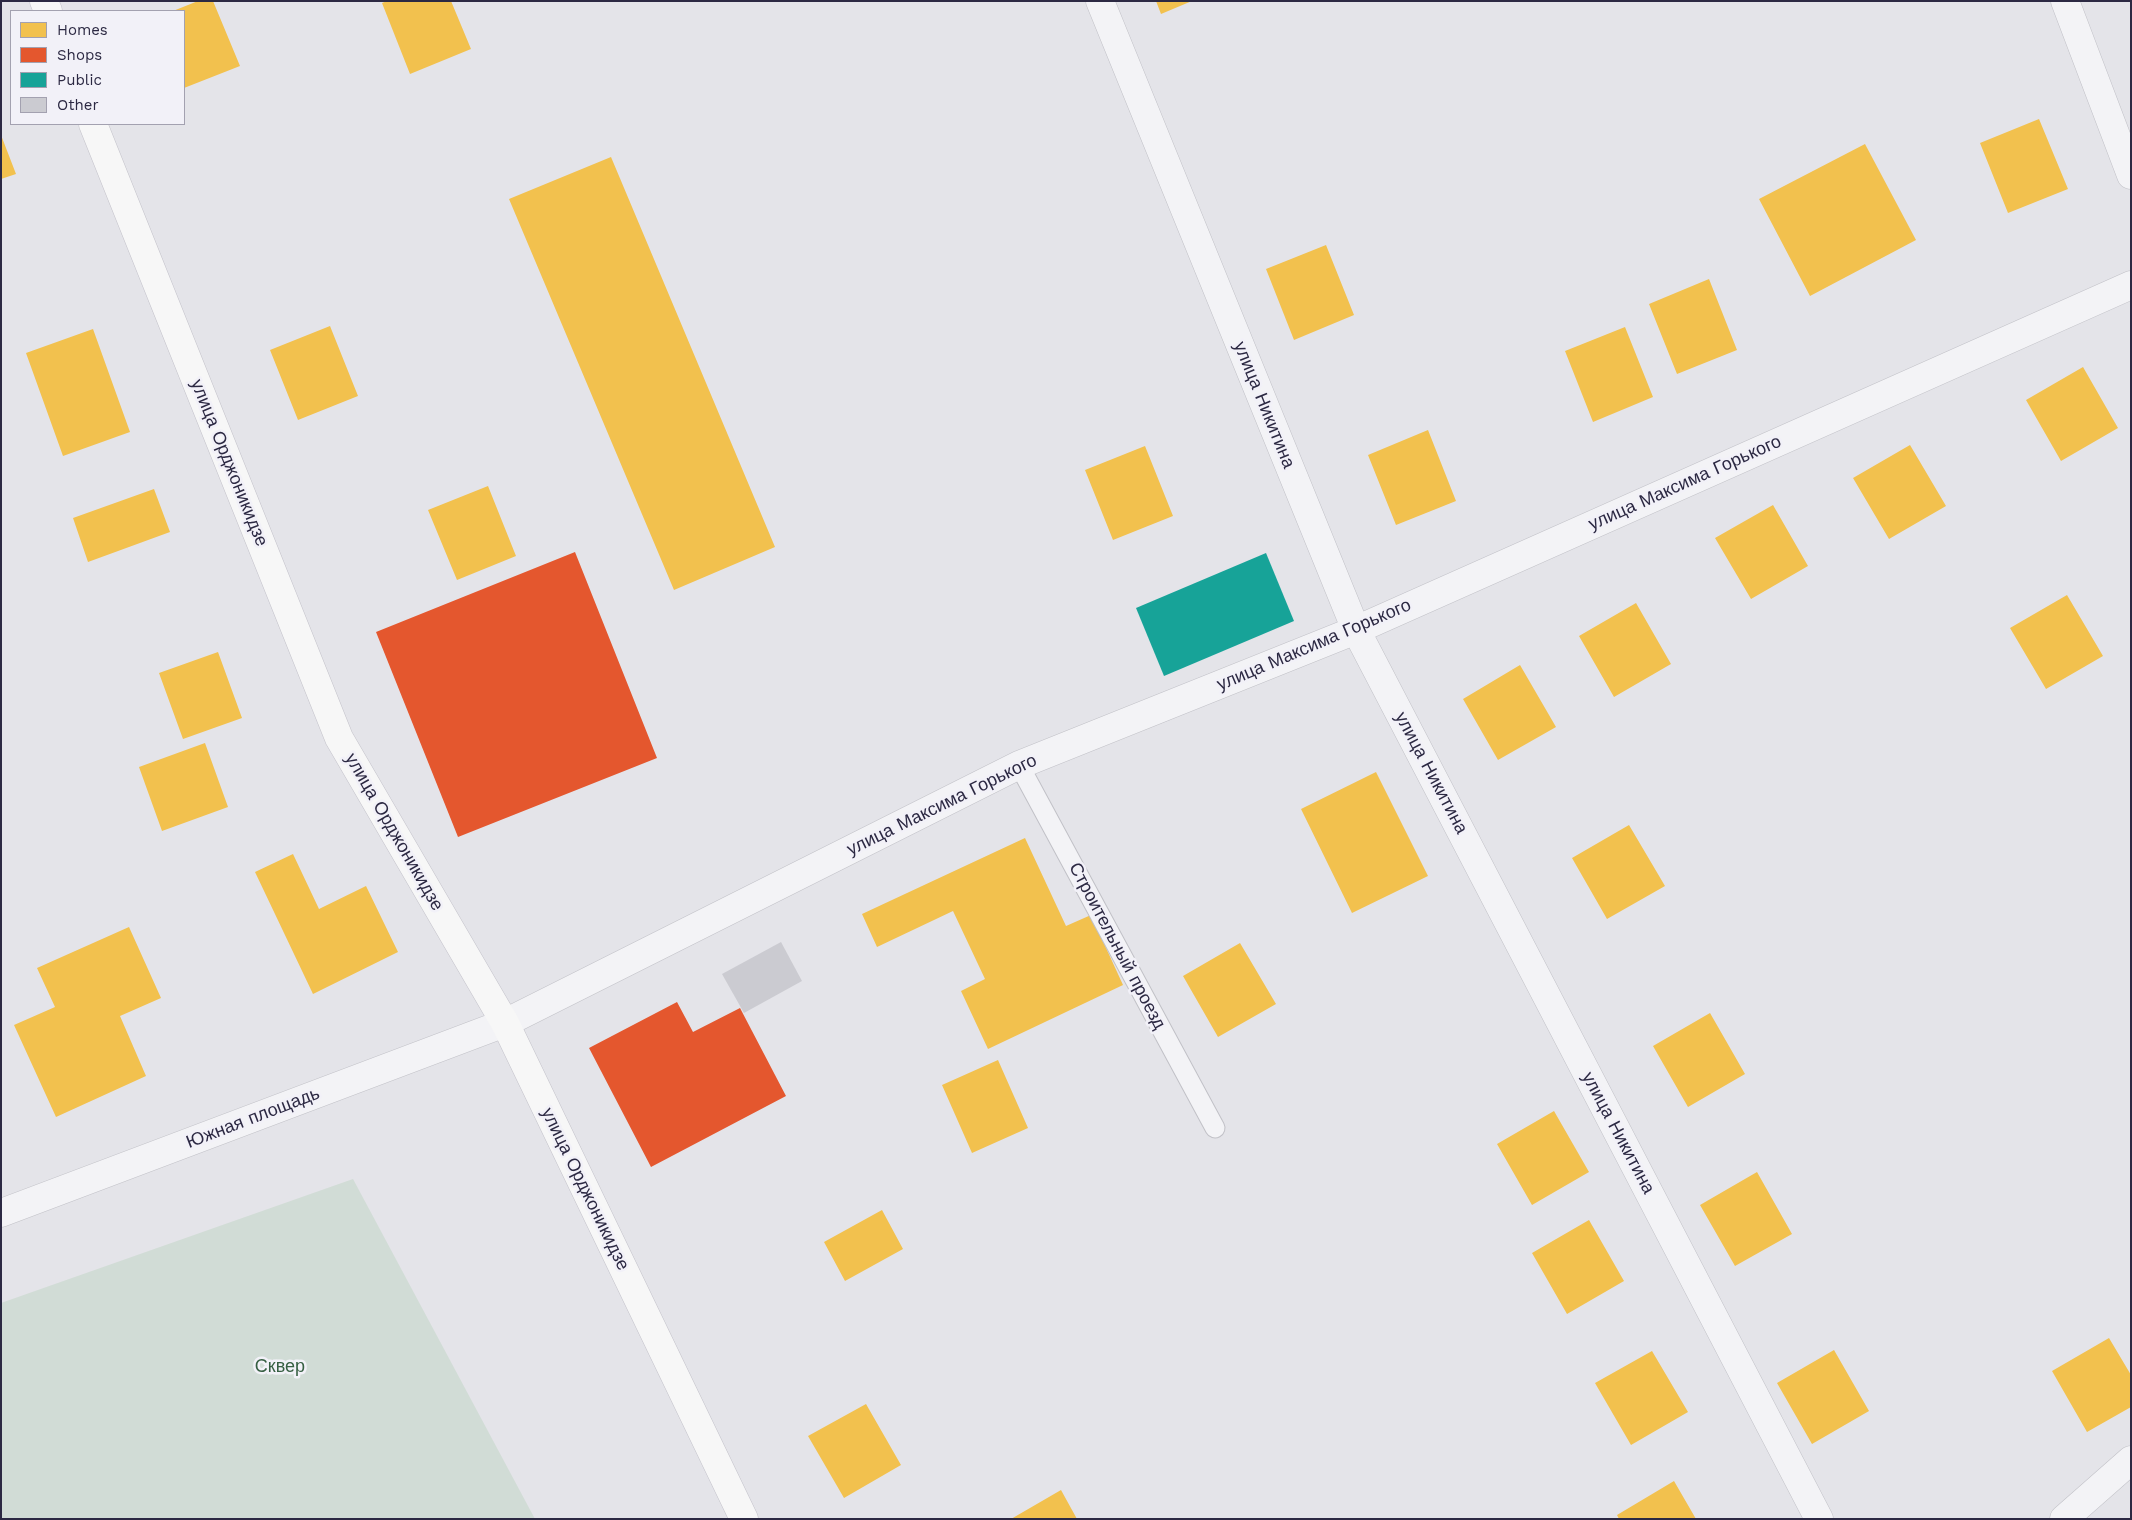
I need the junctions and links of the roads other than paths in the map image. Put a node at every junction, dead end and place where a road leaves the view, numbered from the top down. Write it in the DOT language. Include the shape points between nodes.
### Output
graph roads {
  1 [pos="1100,1"];
  2 [pos="2065,1"];
  3 [pos="93,125"];
  4 [pos="2131,175"];
  5 [pos="2131,285"];
  6 [pos="1356,630"];
  7 [pos="1019,765"];
  8 [pos="505,1023"];
  9 [pos="1215,1128"];
  10 [pos="1,1213"];
  11 [pos="2131,1460"];
  12 [pos="744,1519"];
  13 [pos="1819,1519"];
  14 [pos="2064,1519"];
  1 -- 6 [label="street, улица Никитина"];
  2 -- 4 [label="street"];
  3 -- 8 [label="main road, улица Орджоникидзе" via="339,738"];
  5 -- 6 [label="street, улица Максима Горького"];
  6 -- 7 [label="street, улица Максима Горького"];
  6 -- 13 [label="street, улица Никитина"];
  7 -- 8 [label="street, улица Максима Горького"];
  7 -- 9 [label="lane, Строительный проезд"];
  8 -- 10 [label="street, Южная площадь"];
  8 -- 12 [label="main road, улица Орджоникидзе"];
  11 -- 14 [label="street"];
}
